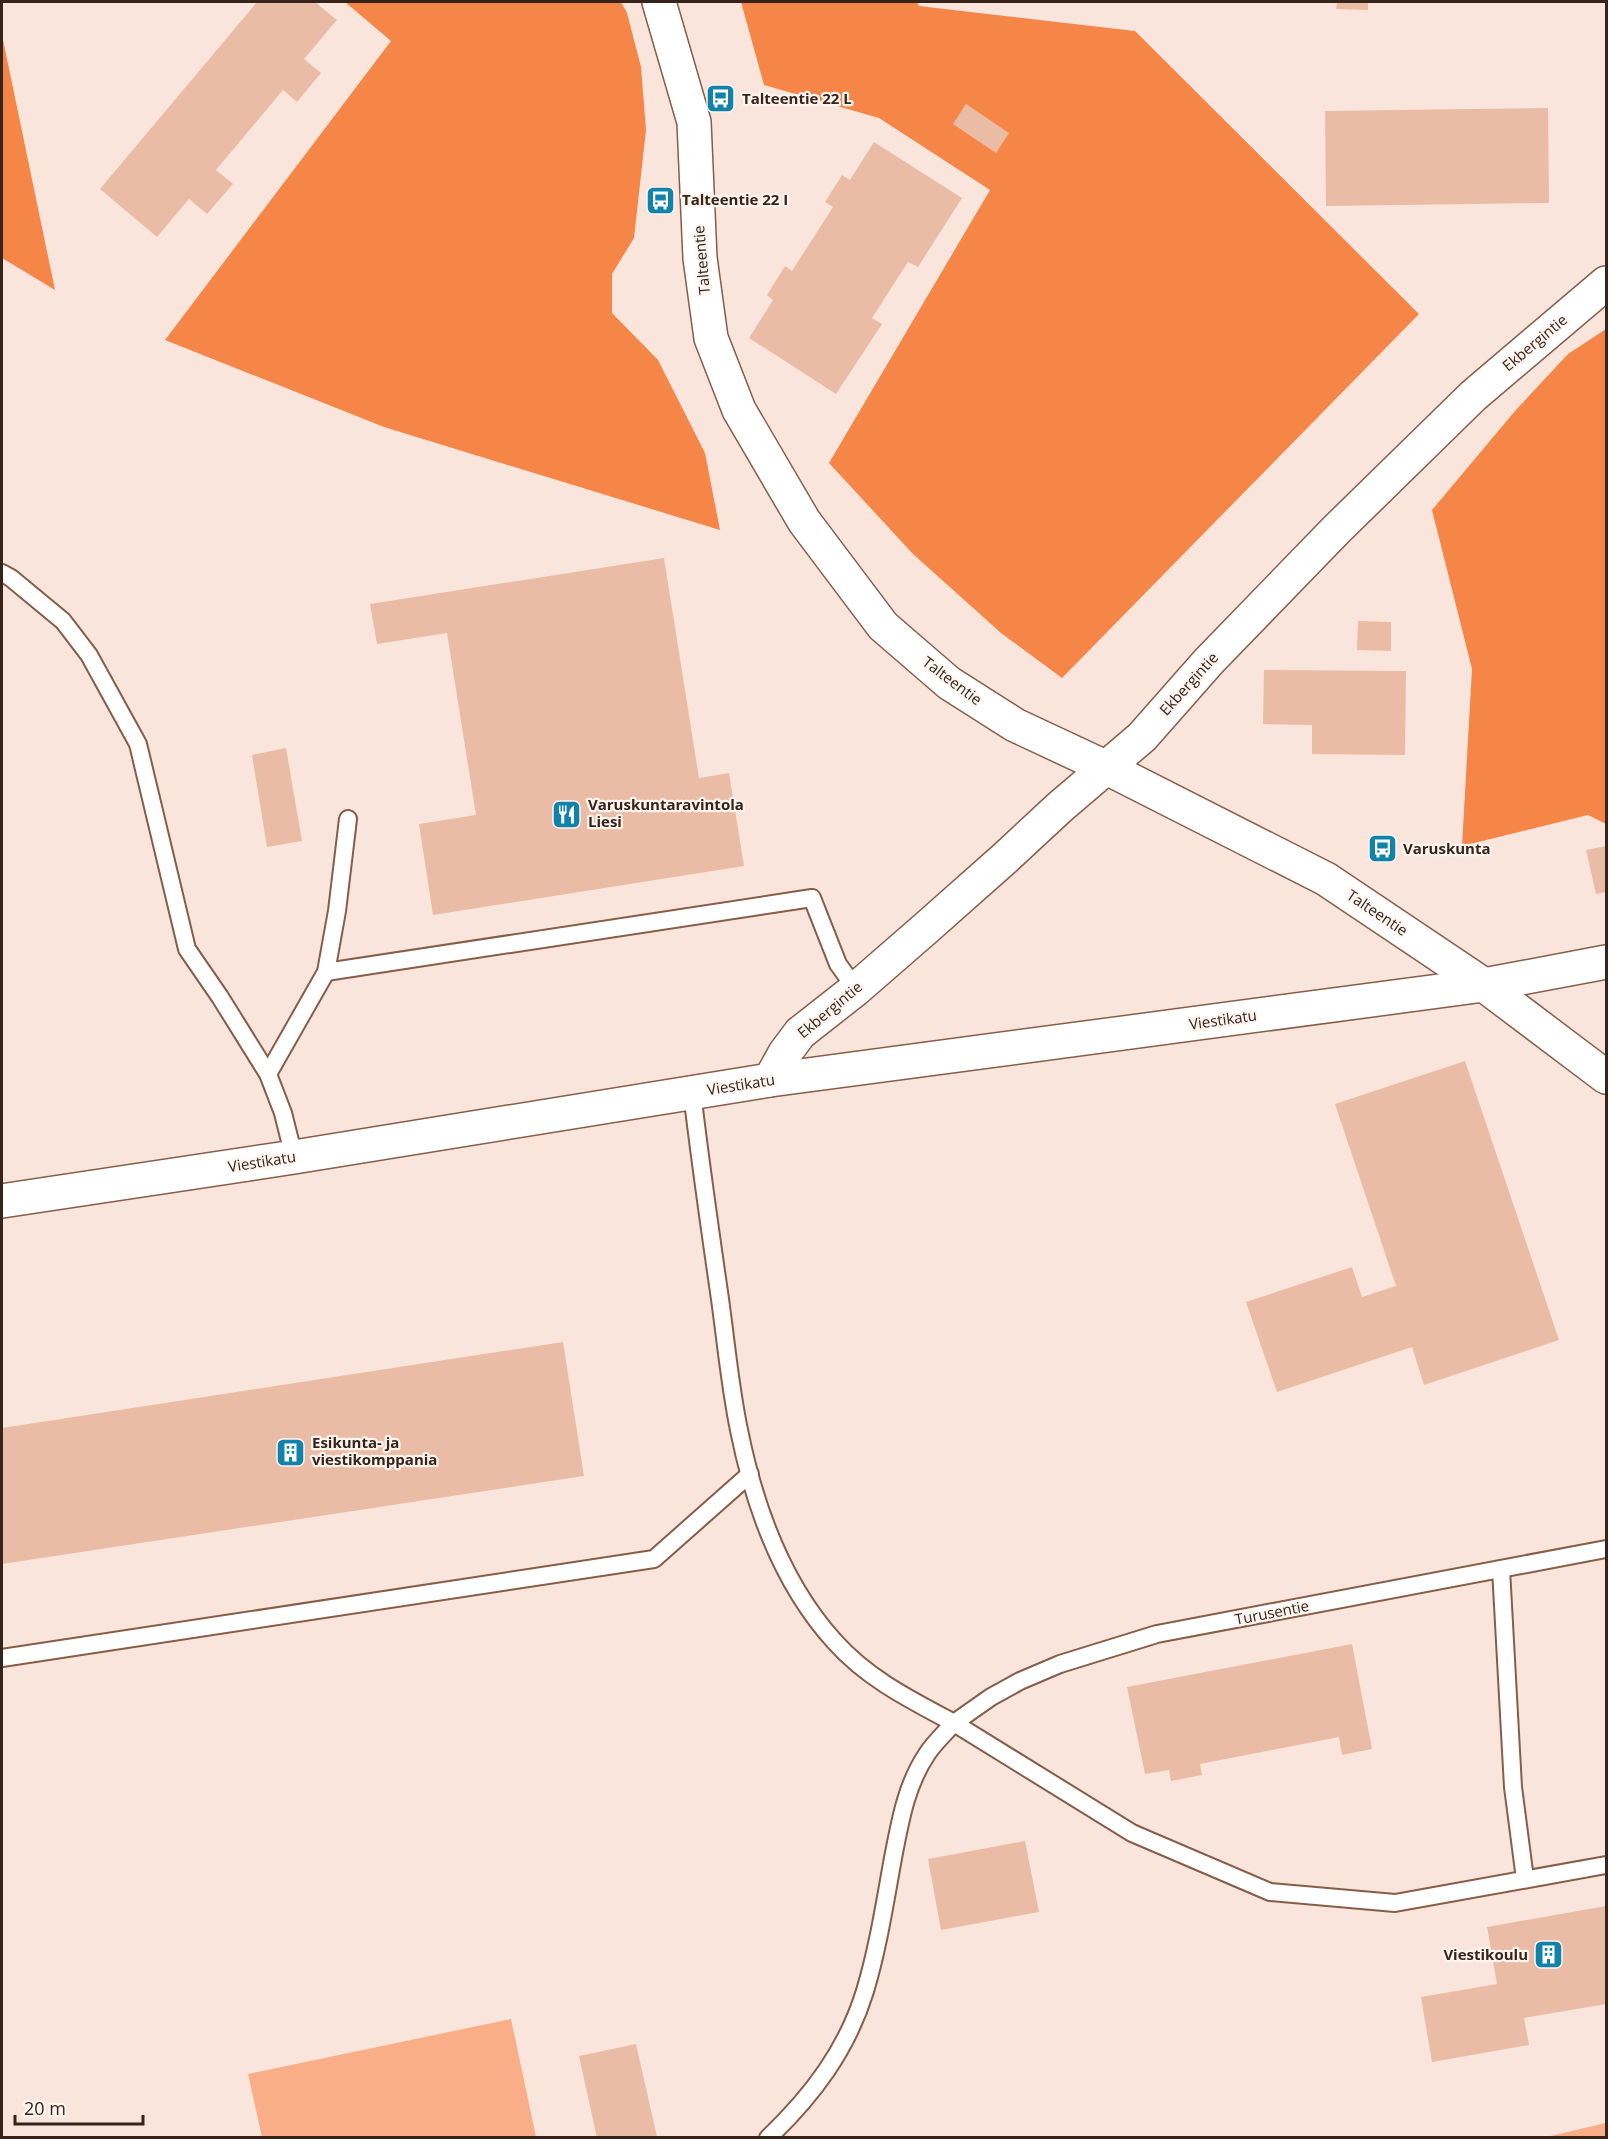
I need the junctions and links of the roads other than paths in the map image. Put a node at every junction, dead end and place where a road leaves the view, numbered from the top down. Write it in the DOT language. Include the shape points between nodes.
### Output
graph roads {
  1 [pos="659,2"];
  2 [pos="1606,283"];
  3 [pos="2,573"];
  4 [pos="1107,768"];
  5 [pos="348,819"];
  6 [pos="1606,962"];
  7 [pos="326,972"];
  8 [pos="1484,985"];
  9 [pos="856,988"];
  10 [pos="268,1074"];
  11 [pos="1606,1077"];
  12 [pos="770,1080"];
  13 [pos="692,1092"];
  14 [pos="294,1157"];
  15 [pos="2,1201"];
  16 [pos="750,1474"];
  17 [pos="1606,1549"];
  18 [pos="1501,1569"];
  19 [pos="2,1658"];
  20 [pos="954,1724"];
  21 [pos="1606,1865"];
  22 [pos="1525,1880"];
  23 [pos="768,2138"];
  1 -- 4 [label="street, Talteentie" via="694,122 700,258 711,338 744,420 804,521 884,626 949,683 1005,719"];
  2 -- 4 [label="street, Ekbergintie" via="1473,396 1304,563 1142,737"];
  3 -- 10 [label="lane" via="63,621 89,655 138,744 187,949"];
  4 -- 8 [label="street, Talteentie" via="1326,879"];
  4 -- 9 [label="street, Ekbergintie"];
  5 -- 7 [label="lane"];
  6 -- 8 [label="street, Viestikatu"];
  7 -- 9 [label="lane" via="812,897 838,964"];
  7 -- 10 [label="lane"];
  8 -- 11 [label="street, Talteentie"];
  8 -- 12 [label="street, Viestikatu"];
  9 -- 12 [label="street, Ekbergintie" via="800,1033"];
  10 -- 14 [label="lane"];
  12 -- 13 [label="street, Viestikatu"];
  13 -- 14 [label="street, Viestikatu"];
  13 -- 16 [label="lane" via="738,1429"];
  14 -- 15 [label="street, Viestikatu"];
  16 -- 19 [label="lane" via="654,1559"];
  16 -- 20 [label="lane" via="772,1541 791,1581 834,1641 858,1666"];
  17 -- 18 [label="lane, Turusentie"];
  18 -- 20 [label="lane, Turusentie" via="1157,1634 1107,1648 1020,1681"];
  18 -- 22 [label="lane" via="1513,1787"];
  20 -- 22 [label="lane" via="1132,1833 1270,1892 1395,1904"];
  20 -- 23 [label="lane, Turusentie" via="927,1754 911,1784 867,1983 846,2039 820,2081"];
  21 -- 22 [label="lane"];
}
